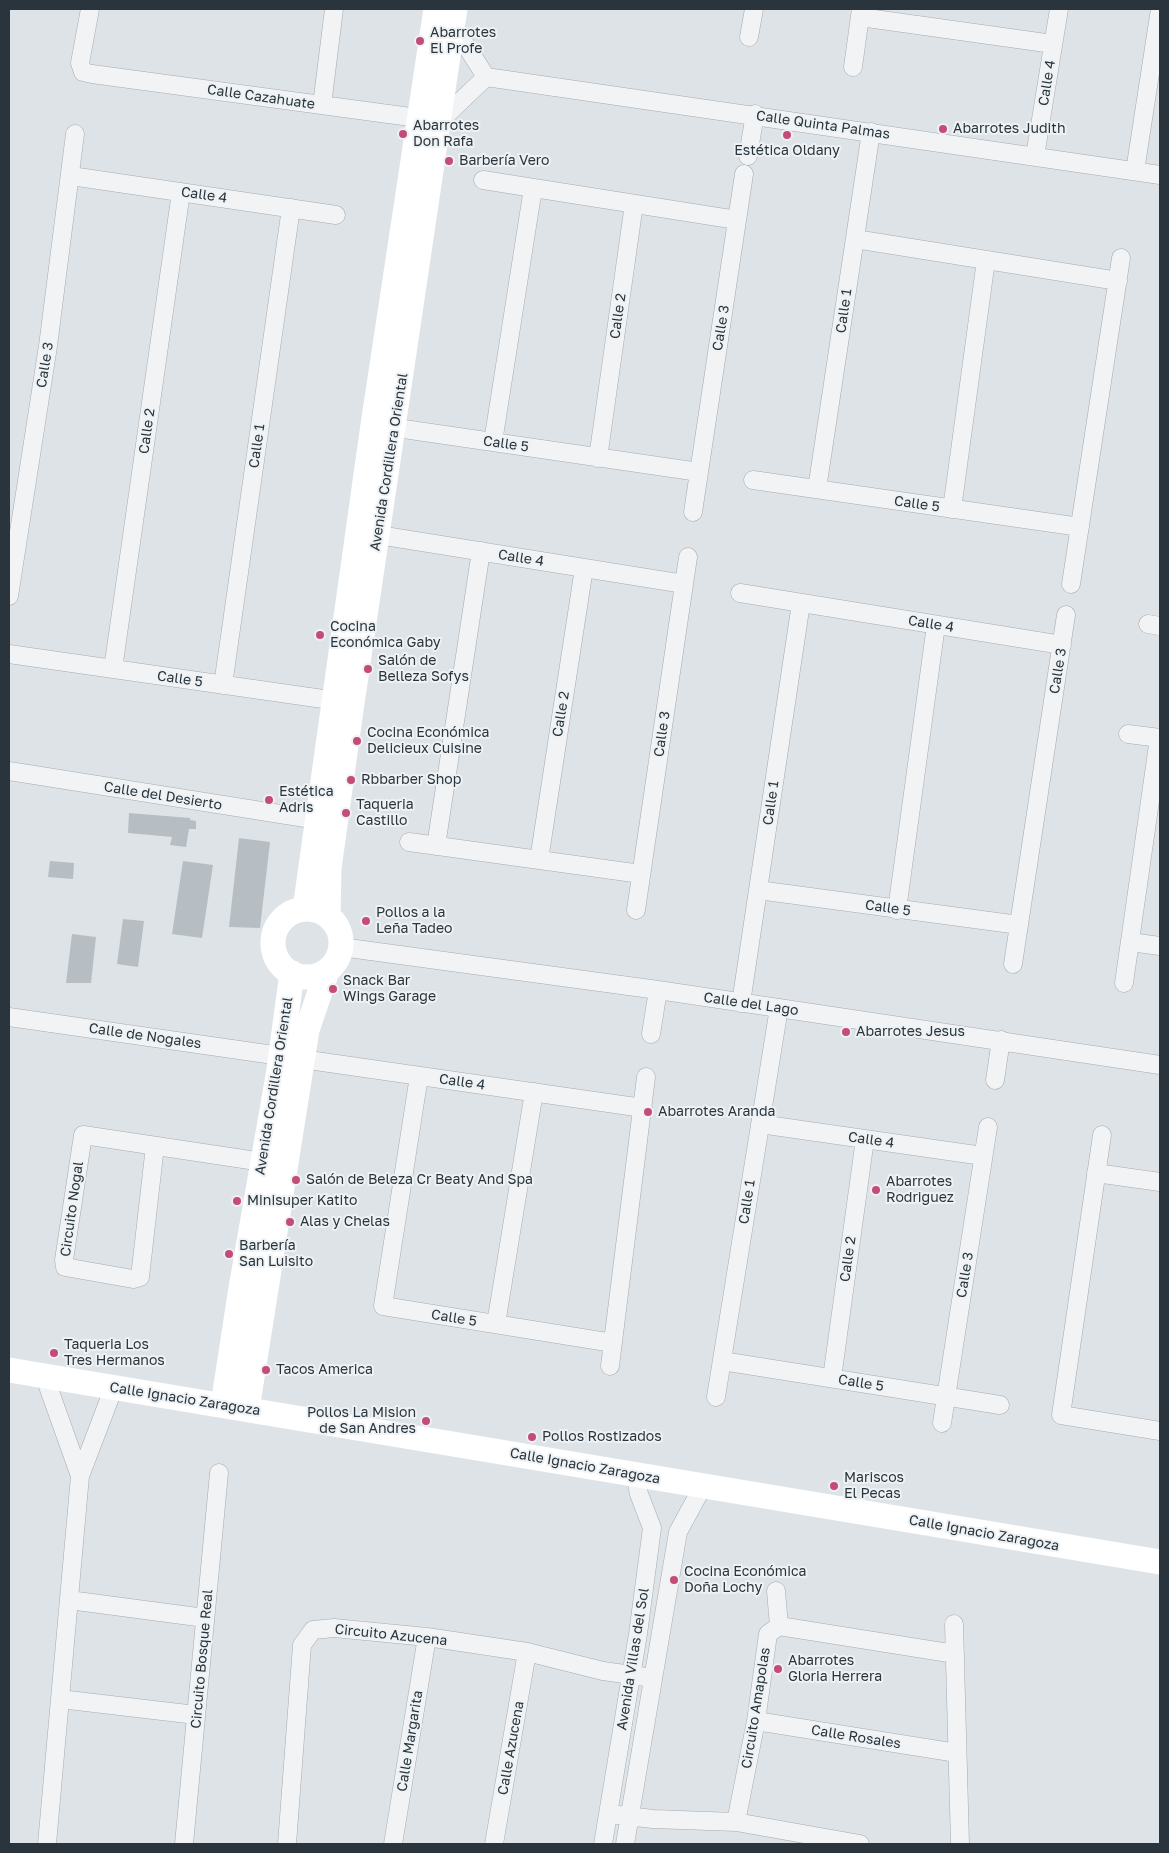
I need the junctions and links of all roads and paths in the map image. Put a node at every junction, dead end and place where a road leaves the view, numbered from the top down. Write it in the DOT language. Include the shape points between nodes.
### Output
graph roads {
  1 [pos="90,9"];
  2 [pos="334,9"];
  3 [pos="754,9"];
  4 [pos="1059,9"];
  5 [pos="1160,9"];
  6 [pos="861,13"];
  7 [pos="448,14"];
  8 [pos="749,37"];
  9 [pos="1053,44"];
  10 [pos="853,66"];
  11 [pos="486,77"];
  12 [pos="322,105"];
  13 [pos="755,114"];
  14 [pos="430,119"];
  15 [pos="871,132"];
  16 [pos="75,134"];
  17 [pos="748,156"];
  18 [pos="1035,156"];
  19 [pos="1135,171"];
  20 [pos="744,174"];
  21 [pos="1160,175"];
  22 [pos="71,176"];
  23 [pos="483,180"];
  24 [pos="533,188"];
  25 [pos="181,192"];
  26 [pos="634,204"];
  27 [pos="291,208"];
  28 [pos="336,215"];
  29 [pos="737,220"];
  30 [pos="854,239"];
  31 [pos="1122,258"];
  32 [pos="986,260"];
  33 [pos="1118,281"];
  34 [pos="383,427"];
  35 [pos="493,442"];
  36 [pos="598,458"];
  37 [pos="699,472"];
  38 [pos="753,480"];
  39 [pos="817,489"];
  40 [pos="952,509"];
  41 [pos="693,512"];
  42 [pos="1080,527"];
  43 [pos="368,533"];
  44 [pos="481,551"];
  45 [pos="688,557"];
  46 [pos="584,568"];
  47 [pos="684,584"];
  48 [pos="1071,584"];
  49 [pos="740,593"];
  50 [pos="9,596"];
  51 [pos="800,603"];
  52 [pos="1066,615"];
  53 [pos="936,625"];
  54 [pos="1062,645"];
  55 [pos="9,654"];
  56 [pos="113,669"];
  57 [pos="223,685"];
  58 [pos="342,702"];
  59 [pos="1128,734"];
  60 [pos="1160,738"];
  61 [pos="9,771"];
  62 [pos="318,820"];
  63 [pos="409,842"];
  64 [pos="436,846"];
  65 [pos="539,860"];
  66 [pos="641,874"];
  67 [pos="758,890"];
  68 [pos="304,910"];
  69 [pos="636,910"];
  70 [pos="897,910"];
  71 [pos="328,916"];
  72 [pos="1019,924"];
  73 [pos="1130,942"];
  74 [pos="1160,946"];
  75 [pos="341,947"];
  76 [pos="1013,964"];
  77 [pos="327,971"];
  78 [pos="292,973"];
  79 [pos="1124,983"];
  80 [pos="658,990"];
  81 [pos="741,1003"];
  82 [pos="778,1008"];
  83 [pos="9,1017"];
  84 [pos="651,1034"];
  85 [pos="1001,1040"];
  86 [pos="292,1057"];
  87 [pos="1160,1065"];
  88 [pos="419,1076"];
  89 [pos="646,1077"];
  90 [pos="995,1080"];
  91 [pos="534,1092"];
  92 [pos="643,1108"];
  93 [pos="760,1124"];
  94 [pos="988,1127"];
  95 [pos="1102,1135"];
  96 [pos="865,1139"];
  97 [pos="155,1146"];
  98 [pos="983,1156"];
  99 [pos="263,1162"];
  100 [pos="1096,1173"];
  101 [pos="1160,1182"];
  102 [pos="241,1288"];
  103 [pos="266,1293"];
  104 [pos="496,1324"];
  105 [pos="613,1343"];
  106 [pos="722,1361"];
  107 [pos="610,1366"];
  108 [pos="9,1370"];
  109 [pos="44,1376"];
  110 [pos="832,1378"];
  111 [pos="114,1387"];
  112 [pos="716,1397"];
  113 [pos="946,1397"];
  114 [pos="1000,1405"];
  115 [pos="235,1407"];
  116 [pos="942,1423"];
  117 [pos="1160,1431"];
  118 [pos="219,1473"];
  119 [pos="635,1474"];
  120 [pos="80,1476"];
  121 [pos="703,1486"];
  122 [pos="652,1528"];
  123 [pos="678,1532"];
  124 [pos="1160,1562"];
  125 [pos="776,1591"];
  126 [pos="69,1600"];
  127 [pos="206,1618"];
  128 [pos="954,1624"];
  129 [pos="779,1626"];
  130 [pos="427,1637"];
  131 [pos="527,1652"];
  132 [pos="955,1654"];
  133 [pos="632,1675"];
  134 [pos="653,1678"];
  135 [pos="60,1699"];
  136 [pos="196,1715"];
  137 [pos="756,1721"];
  138 [pos="957,1753"];
  139 [pos="608,1814"];
  140 [pos="630,1816"];
  141 [pos="736,1822"];
  142 [pos="47,1844"];
  143 [pos="184,1844"];
  144 [pos="287,1844"];
  145 [pos="393,1844"];
  146 [pos="494,1844"];
  147 [pos="603,1844"];
  148 [pos="625,1844"];
  149 [pos="860,1844"];
  150 [pos="960,1844"];
  1 -- 12 [label="street, Calle Cazahuate" via="80,63 83,72"];
  2 -- 12 [label="street"];
  3 -- 8 [label="street"];
  4 -- 9 [label="street, Calle 4"];
  5 -- 19 [label="street"];
  6 -- 9 [label="street"];
  6 -- 10 [label="street"];
  7 -- 11 [label="street"];
  7 -- 14 [label="street, Avenida Cordillera Oriental"];
  9 -- 18 [label="street, Calle 4"];
  11 -- 13 [label="street, Calle Quinta Palmas"];
  11 -- 14 [label="street"];
  12 -- 14 [label="street, Calle Cazahuate"];
  13 -- 15 [label="street, Calle Quinta Palmas"];
  13 -- 17 [label="street"];
  14 -- 34 [label="street, Avenida Cordillera Oriental"];
  15 -- 18 [label="street, Calle Quinta Palmas"];
  15 -- 30 [label="street, Calle 1"];
  16 -- 22 [label="street, Calle 3"];
  18 -- 19 [label="street, Calle Quinta Palmas"];
  19 -- 21 [label="street, Calle Quinta Palmas"];
  20 -- 29 [label="street, Calle 3"];
  22 -- 25 [label="street, Calle 4"];
  22 -- 50 [label="street, Calle 3"];
  23 -- 24 [label="street"];
  24 -- 26 [label="street"];
  24 -- 35 [label="street"];
  25 -- 27 [label="street, Calle 4"];
  25 -- 56 [label="street, Calle 2"];
  26 -- 29 [label="street"];
  26 -- 36 [label="street, Calle 2"];
  27 -- 28 [label="street, Calle 4"];
  27 -- 57 [label="street, Calle 1"];
  29 -- 37 [label="street, Calle 3"];
  30 -- 32 [label="street"];
  30 -- 39 [label="street, Calle 1"];
  31 -- 33 [label="street"];
  32 -- 33 [label="street"];
  32 -- 40 [label="street"];
  33 -- 42 [label="street"];
  34 -- 35 [label="street, Calle 5"];
  34 -- 43 [label="street, Avenida Cordillera Oriental"];
  35 -- 36 [label="street, Calle 5"];
  36 -- 37 [label="street, Calle 5"];
  37 -- 41 [label="street, Calle 3"];
  38 -- 39 [label="street, Calle 5"];
  39 -- 40 [label="street, Calle 5"];
  40 -- 42 [label="street, Calle 5"];
  42 -- 48 [label="street"];
  43 -- 44 [label="street, Calle 4"];
  43 -- 58 [label="street, Avenida Cordillera Oriental"];
  44 -- 46 [label="street, Calle 4"];
  44 -- 64 [label="street"];
  45 -- 47 [label="street, Calle 3"];
  46 -- 47 [label="street, Calle 4"];
  46 -- 65 [label="street, Calle 2"];
  47 -- 66 [label="street, Calle 3"];
  49 -- 51 [label="street, Calle 4"];
  51 -- 53 [label="street, Calle 4"];
  51 -- 67 [label="street, Calle 1"];
  52 -- 54 [label="street, Calle 3"];
  53 -- 54 [label="street, Calle 4"];
  53 -- 70 [label="street"];
  54 -- 72 [label="street, Calle 3"];
  55 -- 56 [label="street, Calle 5"];
  56 -- 57 [label="street, Calle 5"];
  57 -- 58 [label="street, Calle 5"];
  58 -- 62 [label="street, Avenida Cordillera Oriental"];
  58 -- 71 [label="street, Avenida Cordillera Oriental"];
  59 -- 60 [label="street"];
  60 -- 73 [label="street"];
  61 -- 62 [label="street, Calle del Desierto"];
  62 -- 68 [label="street, Avenida Cordillera Oriental"];
  63 -- 64 [label="street"];
  64 -- 65 [label="street"];
  65 -- 66 [label="street"];
  66 -- 69 [label="street, Calle 3"];
  67 -- 70 [label="street, Calle 5"];
  67 -- 81 [label="street, Calle 1"];
  68 -- 71 [label="street"];
  68 -- 78 [label="street" via="282,920 273,943 275,955"];
  70 -- 72 [label="street, Calle 5"];
  71 -- 75 [label="street" via="336,926"];
  72 -- 76 [label="street, Calle 3"];
  73 -- 74 [label="street"];
  73 -- 79 [label="street"];
  75 -- 77 [label="street" via="336,962"];
  75 -- 80 [label="street, Calle del Lago"];
  77 -- 78 [label="street" via="304,977"];
  77 -- 86 [label="street, Avenida Cordillera Oriental" via="308,1030"];
  78 -- 86 [label="street, Avenida Cordillera Oriental"];
  80 -- 81 [label="street, Calle del Lago"];
  80 -- 84 [label="street"];
  81 -- 82 [label="street, Calle del Lago"];
  82 -- 85 [label="street, Calle del Lago"];
  82 -- 93 [label="street, Calle 1"];
  83 -- 86 [label="street, Calle de Nogales"];
  85 -- 87 [label="street, Calle del Lago"];
  85 -- 90 [label="street"];
  86 -- 88 [label="street, Calle 4"];
  86 -- 99 [label="street, Avenida Cordillera Oriental"];
  86 -- 103 [label="street, Avenida Cordillera Oriental"];
  88 -- 91 [label="street, Calle 4"];
  88 -- 104 [label="street, Calle 5" via="383,1306"];
  89 -- 92 [label="street"];
  91 -- 92 [label="street, Calle 4"];
  91 -- 104 [label="street"];
  92 -- 105 [label="street"];
  93 -- 96 [label="street, Calle 4"];
  93 -- 106 [label="street, Calle 1"];
  94 -- 98 [label="street, Calle 3"];
  95 -- 100 [label="street"];
  96 -- 98 [label="street, Calle 4"];
  96 -- 110 [label="street, Calle 2"];
  97 -- 97 [label="street, Circuito Nogal" via="83,1136 65,1267 140,1277"];
  97 -- 99 [label="street, Circuito Nogal"];
  98 -- 113 [label="street, Calle 3"];
  99 -- 102 [label="street, Avenida Cordillera Oriental"];
  100 -- 101 [label="street"];
  100 -- 117 [label="street" via="1061,1415"];
  102 -- 103 [label="street"];
  102 -- 115 [label="street, Avenida Cordillera Oriental"];
  103 -- 115 [label="street, Avenida Cordillera Oriental"];
  104 -- 105 [label="street, Calle 5"];
  105 -- 107 [label="street"];
  106 -- 110 [label="street, Calle 5"];
  106 -- 112 [label="street, Calle 1"];
  108 -- 109 [label="street, Calle Ignacio Zaragoza"];
  109 -- 111 [label="street, Calle Ignacio Zaragoza"];
  109 -- 120 [label="street"];
  110 -- 113 [label="street, Calle 5"];
  111 -- 115 [label="street, Calle Ignacio Zaragoza"];
  111 -- 120 [label="street"];
  113 -- 114 [label="street, Calle 5"];
  113 -- 116 [label="street, Calle 3"];
  115 -- 119 [label="street, Calle Ignacio Zaragoza"];
  118 -- 127 [label="street, Circuito Bosque Real"];
  119 -- 121 [label="street, Calle Ignacio Zaragoza"];
  119 -- 122 [label="street, Avenida Villas del Sol"];
  120 -- 126 [label="street"];
  121 -- 123 [label="street, Avenida Villas del Sol"];
  121 -- 124 [label="street, Calle Ignacio Zaragoza"];
  122 -- 123 [label="street"];
  122 -- 133 [label="street, Avenida Villas del Sol"];
  123 -- 134 [label="street, Avenida Villas del Sol"];
  125 -- 129 [label="street"];
  126 -- 127 [label="street"];
  126 -- 135 [label="street"];
  127 -- 136 [label="street, Circuito Bosque Real"];
  128 -- 132 [label="street"];
  129 -- 132 [label="street"];
  129 -- 137 [label="street, Circuito Amapolas" via="768,1634"];
  130 -- 131 [label="street, Circuito Azucena"];
  130 -- 144 [label="street, Circuito Azucena" via="334,1628 313,1630 302,1645"];
  130 -- 145 [label="street, Calle Margarita"];
  131 -- 133 [label="street, Circuito Azucena"];
  131 -- 146 [label="street, Calle Azucena"];
  132 -- 138 [label="street"];
  133 -- 134 [label="street, Circuito Azucena"];
  133 -- 139 [label="street, Avenida Villas del Sol"];
  134 -- 140 [label="street, Avenida Villas del Sol"];
  135 -- 136 [label="street"];
  135 -- 142 [label="street"];
  136 -- 143 [label="street, Circuito Bosque Real"];
  137 -- 138 [label="street, Calle Rosales"];
  137 -- 141 [label="street, Circuito Amapolas"];
  138 -- 150 [label="street"];
  139 -- 140 [label="street"];
  139 -- 147 [label="street, Avenida Villas del Sol"];
  140 -- 141 [label="street"];
  140 -- 148 [label="street, Avenida Villas del Sol"];
  141 -- 149 [label="street"];
}
